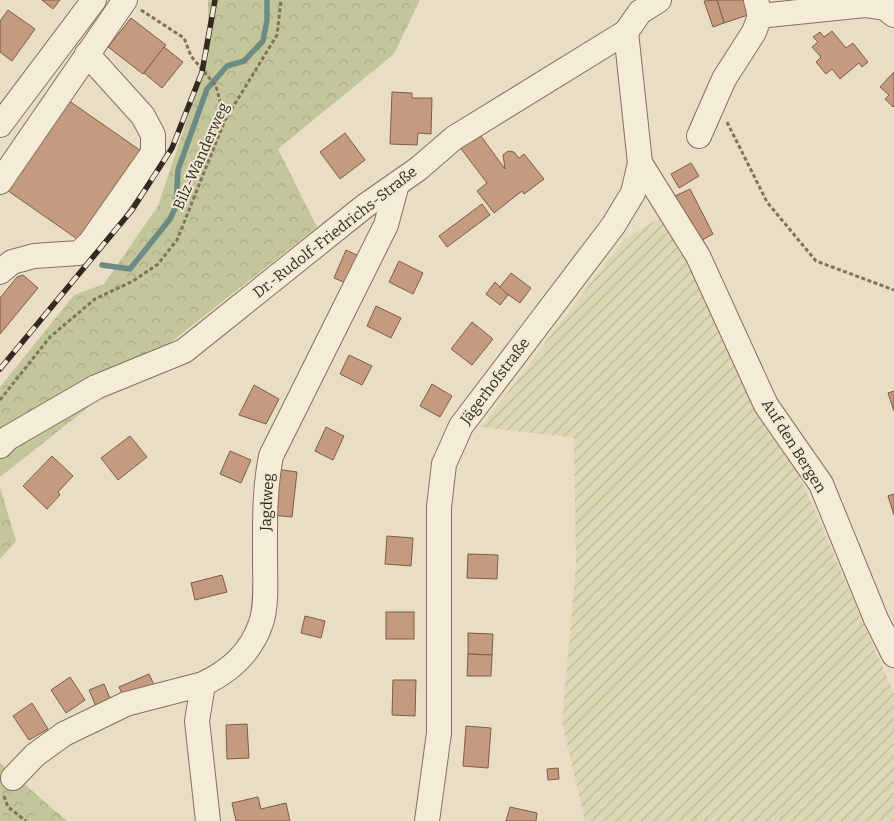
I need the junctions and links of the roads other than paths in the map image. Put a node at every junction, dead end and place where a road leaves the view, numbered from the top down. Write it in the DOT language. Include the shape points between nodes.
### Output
graph roads {
  1 [pos="94,0"];
  2 [pos="124,0"];
  3 [pos="659,0"];
  4 [pos="758,8"];
  5 [pos="894,15"];
  6 [pos="626,32"];
  7 [pos="87,54"];
  8 [pos="0,125"];
  9 [pos="699,136"];
  10 [pos="640,163"];
  11 [pos="0,182"];
  12 [pos="397,184"];
  13 [pos="0,272"];
  14 [pos="0,446"];
  15 [pos="894,655"];
  16 [pos="202,684"];
  17 [pos="13,778"];
  18 [pos="208,821"];
  19 [pos="427,821"];
  1 -- 8 [label="street"];
  2 -- 7 [label="street"];
  3 -- 6 [label="street, Dr.-Rudolf-Friedrichs-Straße" via="640,12"];
  4 -- 5 [label="street" via="865,4 884,8"];
  4 -- 9 [label="street" via="754,32 716,95"];
  6 -- 10 [label="street, Jägerhofstraße"];
  6 -- 12 [label="street, Dr.-Rudolf-Friedrichs-Straße" via="454,138"];
  7 -- 11 [label="street"];
  7 -- 13 [label="street" via="143,116 153,135 153,154 90,243 79,253 34,256 12,262"];
  10 -- 15 [label="street, Auf den Bergen" via="698,256 766,405 821,484 876,620"];
  10 -- 19 [label="street, Jägerhofstraße" via="633,193 613,226 461,426 444,464 439,507 439,733"];
  12 -- 14 [label="street, Dr.-Rudolf-Friedrichs-Straße" via="184,351 96,387 8,438"];
  12 -- 16 [label="street, Jagdweg" via="386,225 270,456 265,484 265,586 261,623 244,655 224,674"];
  16 -- 17 [label="street, Jagdweg" via="126,704 64,734 35,755"];
  16 -- 18 [label="street" via="197,721"];
}
